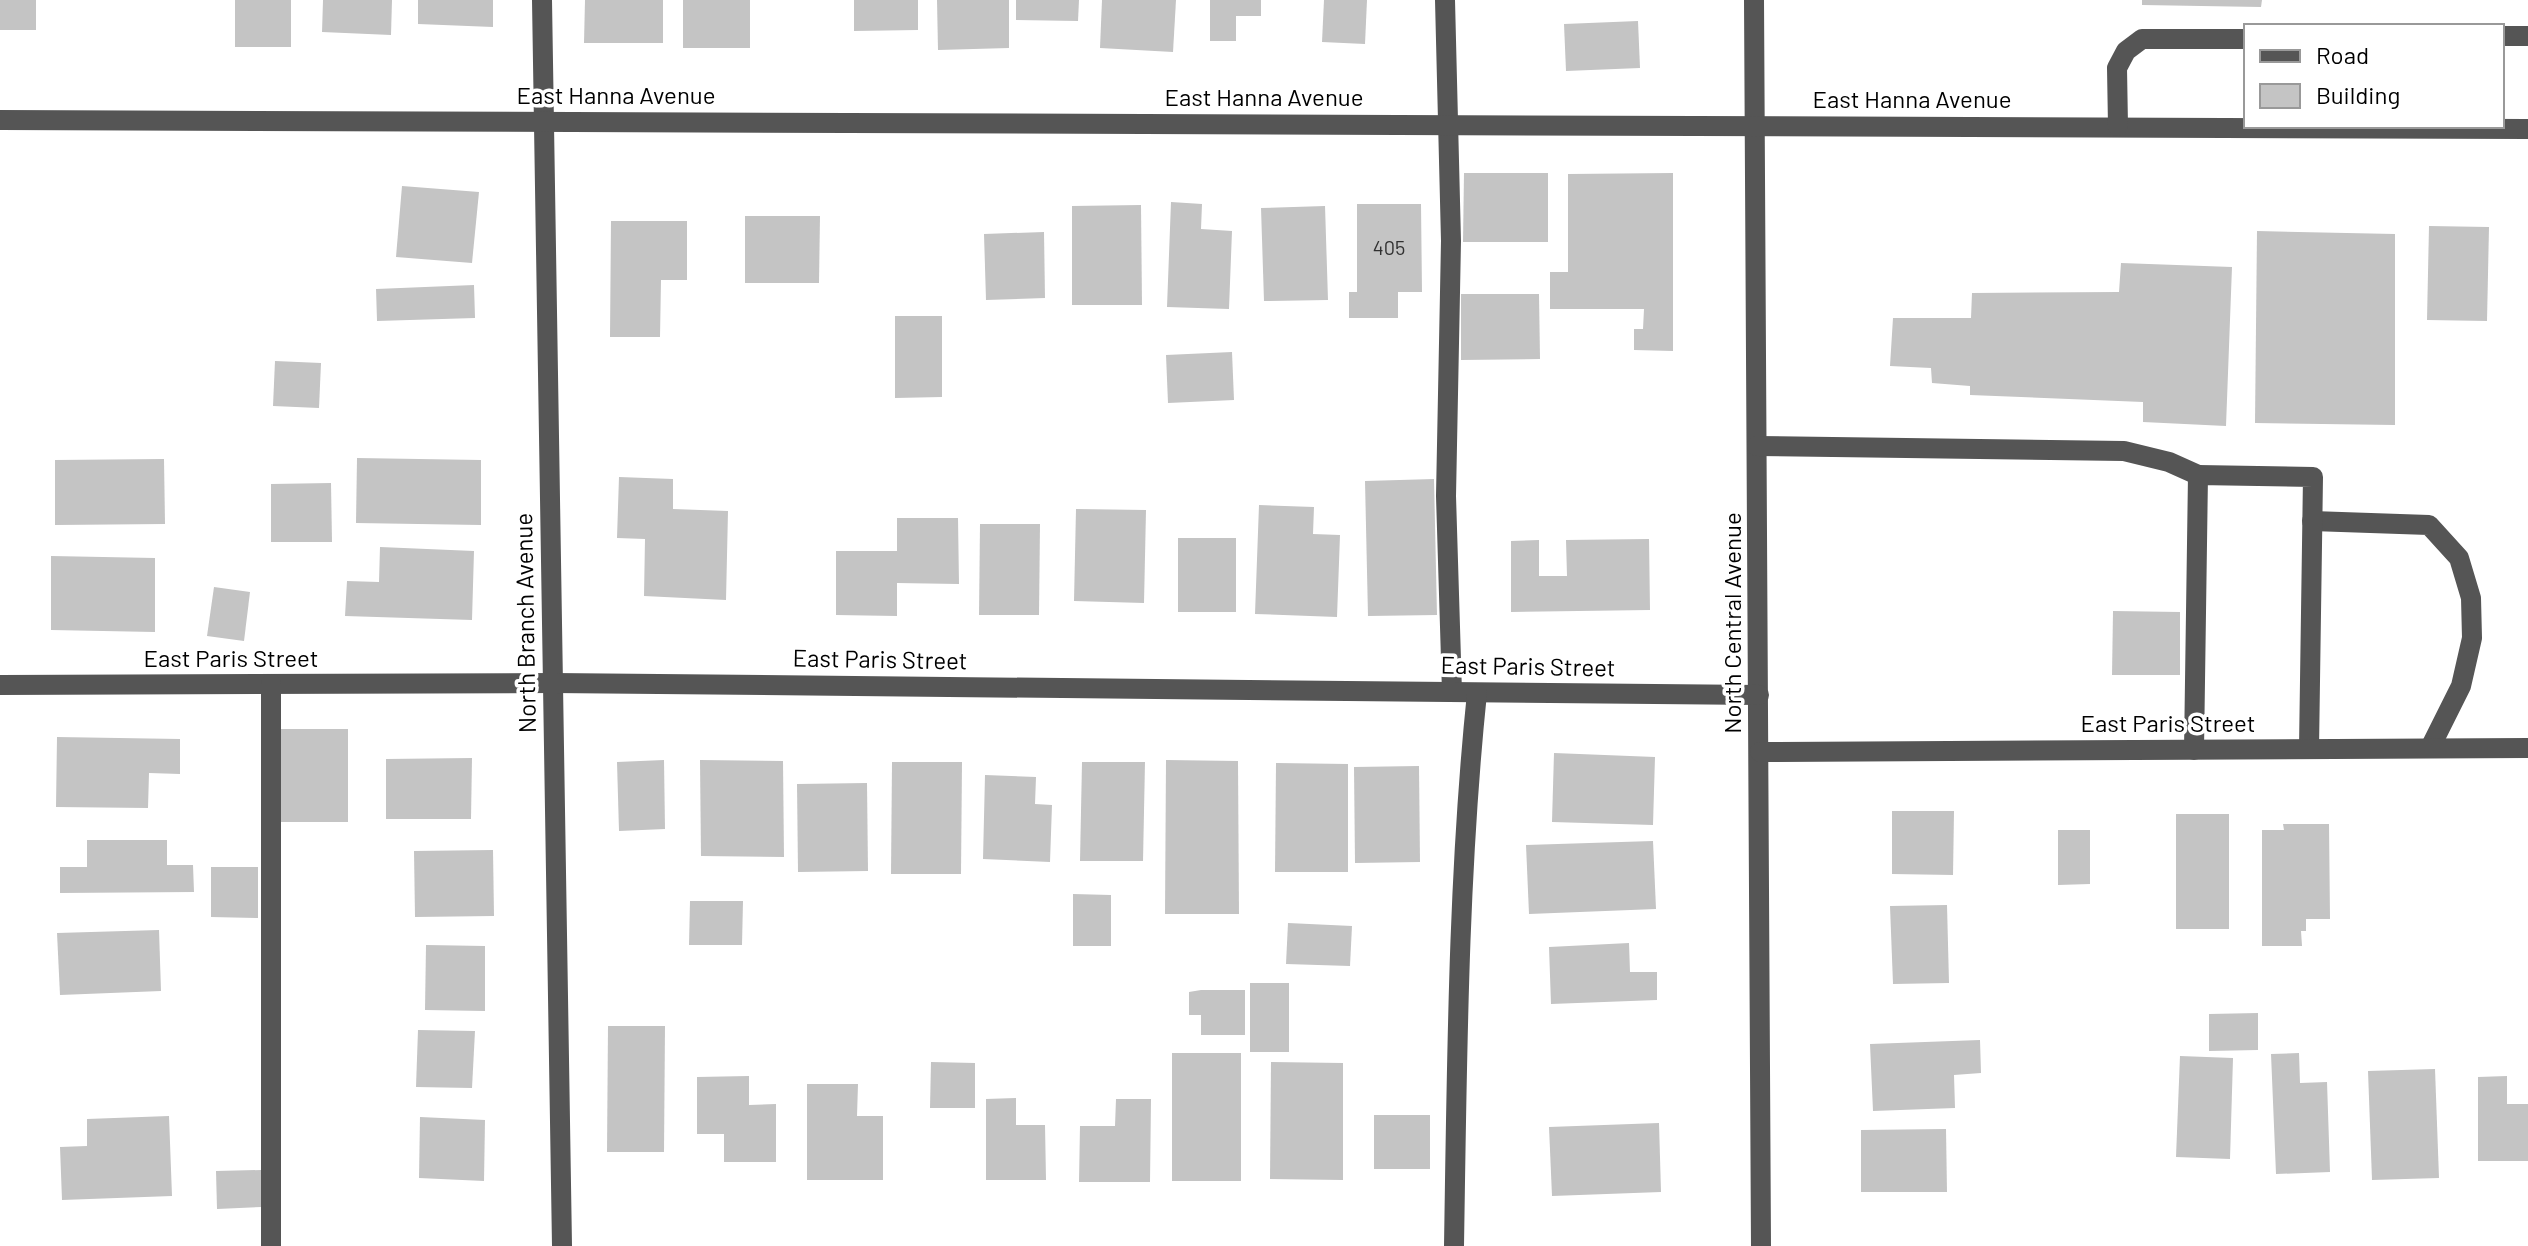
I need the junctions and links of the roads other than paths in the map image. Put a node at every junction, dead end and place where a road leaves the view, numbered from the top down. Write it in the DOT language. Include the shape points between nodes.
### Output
graph roads {
  1 [pos="542,0"];
  2 [pos="1445,0"];
  3 [pos="1754,0"];
  4 [pos="2504,36"];
  5 [pos="2528,36"];
  6 [pos="2244,39"];
  7 [pos="0,120"];
  8 [pos="545,122"];
  9 [pos="1448,124"];
  10 [pos="1754,125"];
  11 [pos="2118,126"];
  12 [pos="2244,127"];
  13 [pos="2391,128"];
  14 [pos="2528,129"];
  15 [pos="1757,446"];
  16 [pos="2198,475"];
  17 [pos="2312,521"];
  18 [pos="553,683"];
  19 [pos="271,684"];
  20 [pos="0,685"];
  21 [pos="1452,692"];
  22 [pos="1477,693"];
  23 [pos="1759,695"];
  24 [pos="2430,748"];
  25 [pos="2528,748"];
  26 [pos="2309,749"];
  27 [pos="2194,750"];
  28 [pos="1760,752"];
  29 [pos="271,1246"];
  30 [pos="562,1246"];
  31 [pos="1454,1246"];
  32 [pos="1761,1246"];
  1 -- 8 [label="street, North Branch Avenue"];
  2 -- 9 [label="street"];
  3 -- 10 [label="street, North Central Avenue"];
  4 -- 5 [label="street"];
  6 -- 11 [label="street" via="2142,39 2126,51 2117,68"];
  7 -- 8 [label="street, East Hanna Avenue"];
  8 -- 9 [label="street, East Hanna Avenue"];
  8 -- 18 [label="street, North Branch Avenue"];
  9 -- 10 [label="street, East Hanna Avenue"];
  9 -- 21 [label="street" via="1451,366 1446,496"];
  10 -- 11 [label="street, East Hanna Avenue"];
  10 -- 15 [label="street, North Central Avenue"];
  11 -- 12 [label="street, East Hanna Avenue"];
  13 -- 14 [label="street, East Hanna Avenue"];
  15 -- 16 [label="street" via="2124,451"];
  15 -- 23 [label="street, North Central Avenue"];
  16 -- 17 [label="street" via="2313,477"];
  16 -- 27 [label="street"];
  17 -- 24 [label="street" via="2429,525 2459,558 2471,598 2472,638 2461,686"];
  17 -- 26 [label="street"];
  18 -- 19 [label="street, East Paris Street"];
  18 -- 21 [label="street, East Paris Street"];
  18 -- 30 [label="street, North Branch Avenue"];
  19 -- 20 [label="street, East Paris Street"];
  19 -- 29 [label="street"];
  21 -- 22 [label="street, East Paris Street"];
  22 -- 23 [label="street, East Paris Street"];
  22 -- 31 [label="street" via="1458,1046"];
  23 -- 28 [label="street, North Central Avenue"];
  24 -- 25 [label="street, East Paris Street"];
  24 -- 26 [label="street, East Paris Street"];
  26 -- 27 [label="street, East Paris Street"];
  27 -- 28 [label="street, East Paris Street"];
  28 -- 32 [label="street, North Central Avenue"];
}
